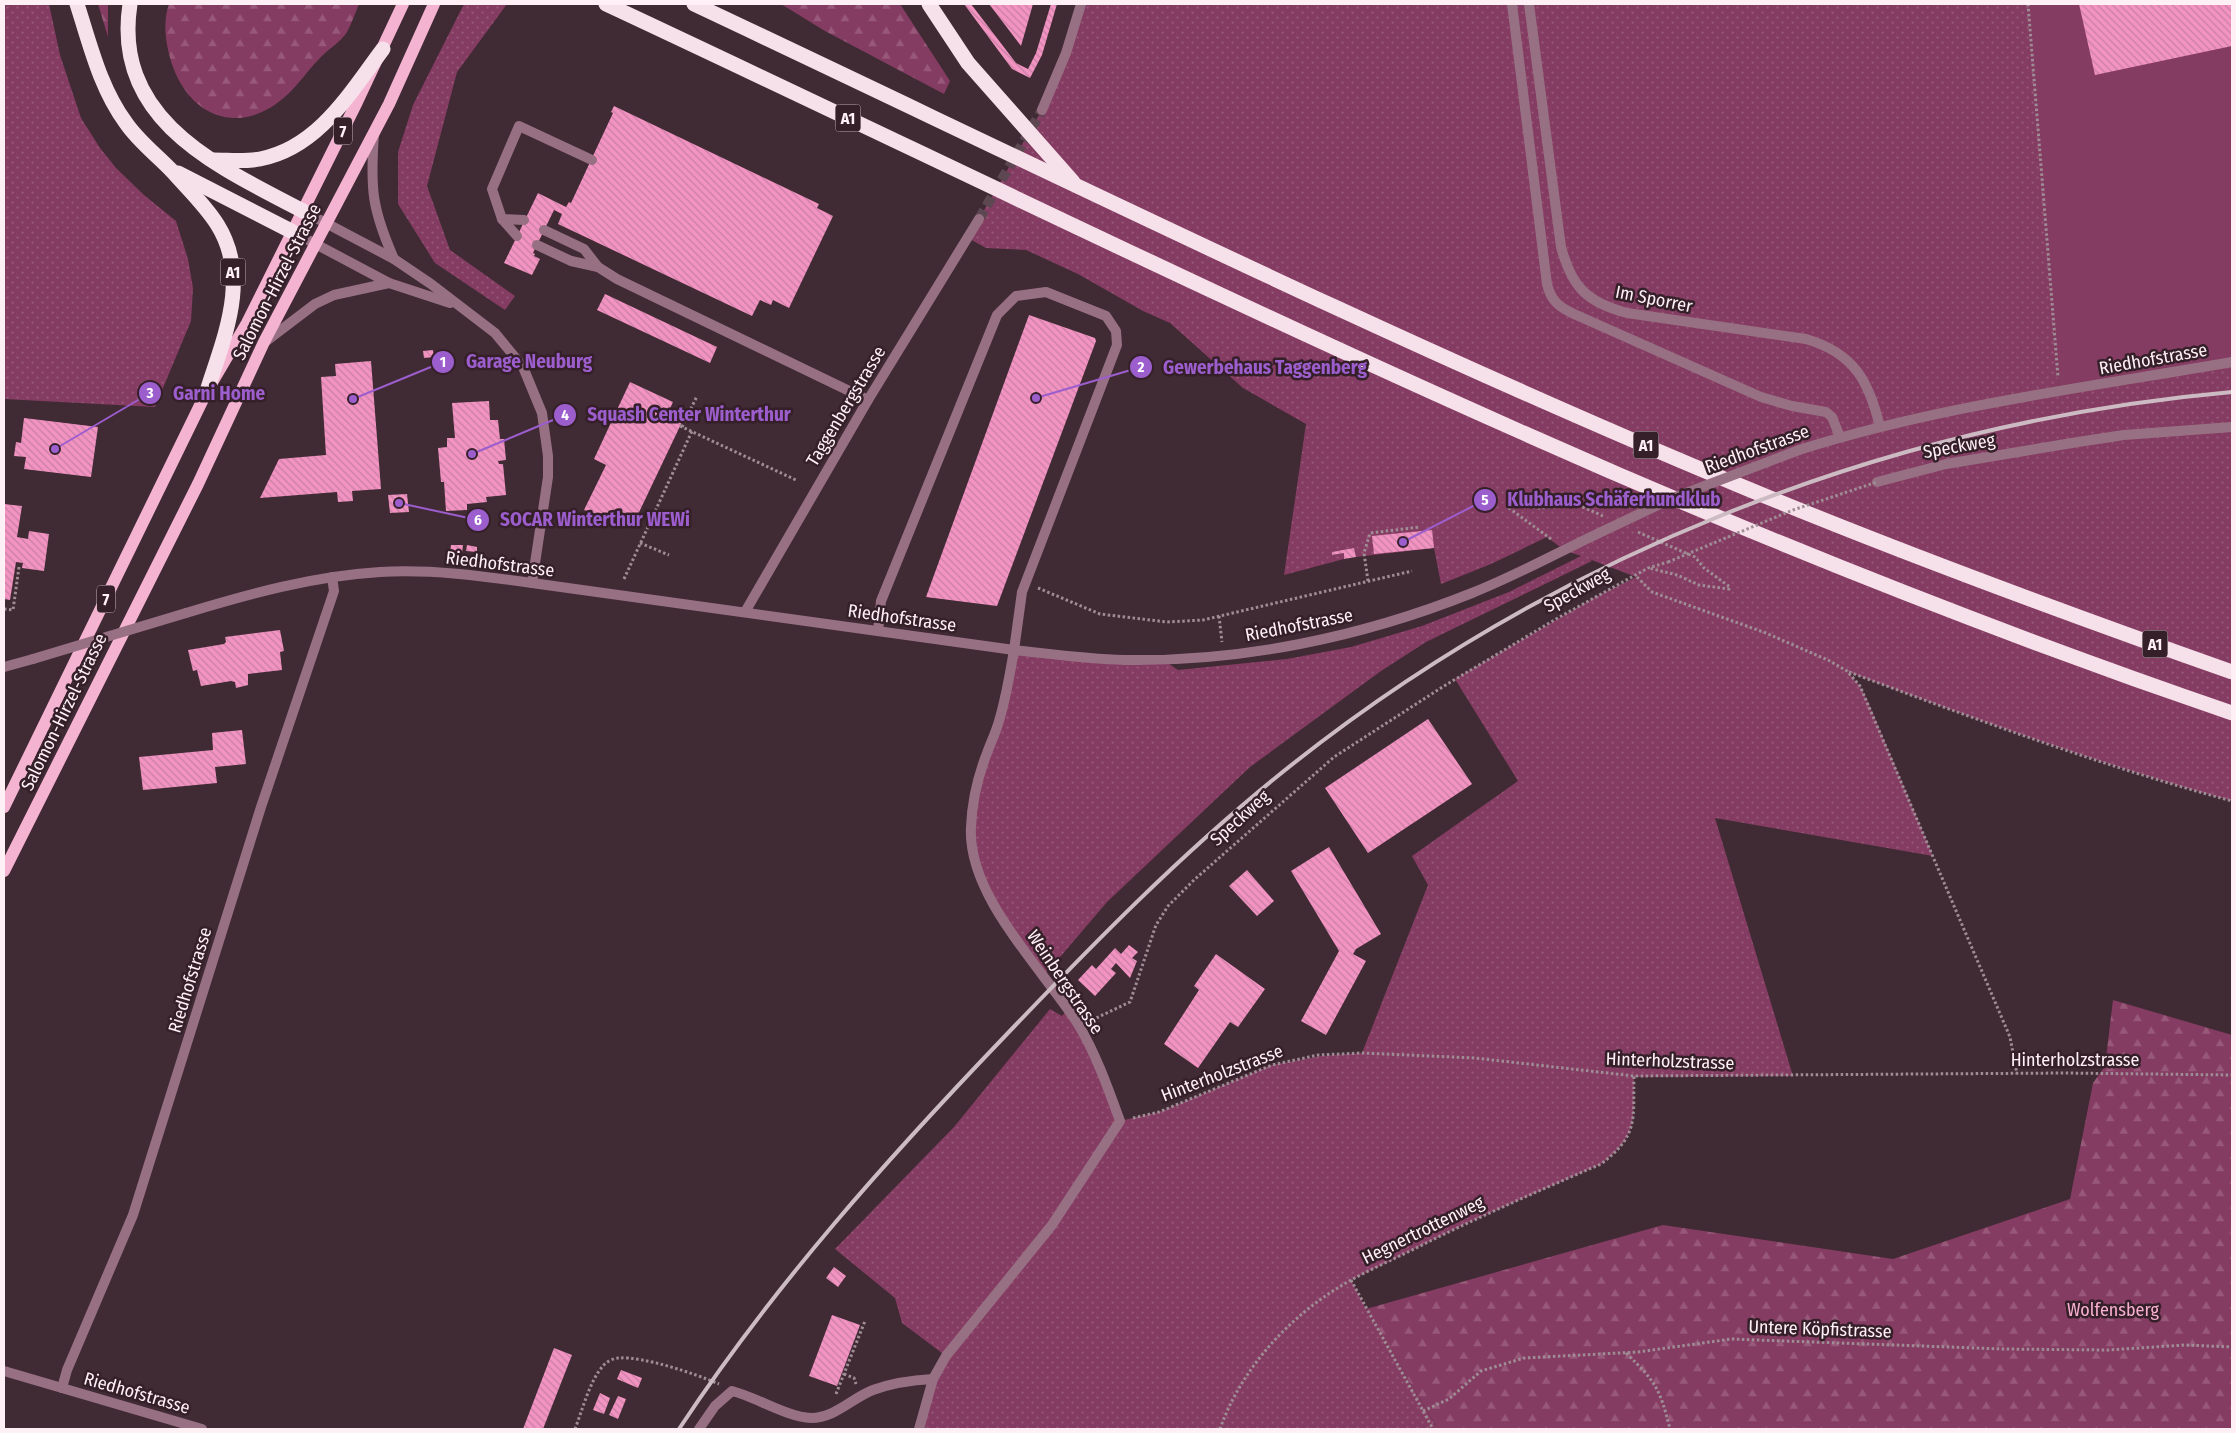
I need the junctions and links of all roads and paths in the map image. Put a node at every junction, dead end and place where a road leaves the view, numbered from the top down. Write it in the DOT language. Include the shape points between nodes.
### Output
graph roads {
  1 [pos="77,4"];
  2 [pos="130,4"];
  3 [pos="403,4"];
  4 [pos="434,4"];
  5 [pos="606,4"];
  6 [pos="694,4"];
  7 [pos="929,4"];
  8 [pos="1081,4"];
  9 [pos="1512,4"];
  10 [pos="1529,4"];
  11 [pos="2028,4"];
  12 [pos="383,49"];
  13 [pos="1042,110"];
  14 [pos="374,132"];
  15 [pos="213,160"];
  16 [pos="592,160"];
  17 [pos="170,169"];
  18 [pos="1078,186"];
  19 [pos="303,211"];
  20 [pos="502,218"];
  21 [pos="979,219"];
  22 [pos="524,220"];
  23 [pos="326,223"];
  24 [pos="544,230"];
  25 [pos="293,232"];
  26 [pos="517,236"];
  27 [pos="316,244"];
  28 [pos="536,245"];
  29 [pos="394,259"];
  30 [pos="598,268"];
  31 [pos="388,283"];
  32 [pos="456,305"];
  33 [pos="264,342"];
  34 [pos="2232,362"];
  35 [pos="207,392"];
  36 [pos="2059,392"];
  37 [pos="697,396"];
  38 [pos="868,400"];
  39 [pos="1880,427"];
  40 [pos="2232,427"];
  41 [pos="692,431"];
  42 [pos="1840,437"];
  43 [pos="796,480"];
  44 [pos="1877,482"];
  45 [pos="1605,517"];
  46 [pos="1420,527"];
  47 [pos="1632,529"];
  48 [pos="1551,539"];
  49 [pos="640,543"];
  50 [pos="669,554"];
  51 [pos="19,567"];
  52 [pos="1648,568"];
  53 [pos="1412,571"];
  54 [pos="1636,576"];
  55 [pos="332,577"];
  56 [pos="624,579"];
  57 [pos="1368,581"];
  58 [pos="532,583"];
  59 [pos="1026,583"];
  60 [pos="4,609"];
  61 [pos="745,612"];
  62 [pos="1218,616"];
  63 [pos="878,631"];
  64 [pos="1014,650"];
  65 [pos="1223,655"];
  66 [pos="4,667"];
  67 [pos="1847,671"];
  68 [pos="2232,672"];
  69 [pos="2232,713"];
  70 [pos="2232,801"];
  71 [pos="4,807"];
  72 [pos="4,871"];
  73 [pos="1079,1026"];
  74 [pos="2016,1074"];
  75 [pos="2232,1075"];
  76 [pos="1634,1076"];
  77 [pos="1120,1121"];
  78 [pos="1351,1280"];
  79 [pos="865,1320"];
  80 [pos="2232,1347"];
  81 [pos="1625,1353"];
  82 [pos="4,1371"];
  83 [pos="933,1379"];
  84 [pos="717,1383"];
  85 [pos="62,1388"];
  86 [pos="1423,1411"];
  87 [pos="826,1417"];
  88 [pos="202,1429"];
  89 [pos="575,1429"];
  90 [pos="699,1429"];
  91 [pos="920,1429"];
  92 [pos="1220,1429"];
  93 [pos="1433,1429"];
  94 [pos="1670,1429"];
  1 -- 17 [label="highway, A1" via="94,57 115,106 136,136"];
  2 -- 15 [label="highway" via="128,43 141,88 154,111 173,131"];
  3 -- 12 [label="main road, Salomon-Hirzel-Strasse / 7"];
  4 -- 14 [label="main road, Salomon-Hirzel-Strasse / 7"];
  5 -- 69 [label="highway, A1" via="1319,341 1595,465 1896,590"];
  6 -- 18 [label="highway, A1"];
  7 -- 18 [label="highway, A1" via="968,63"];
  8 -- 13 [label="street" via="1066,53"];
  9 -- 42 [label="street" via="1547,284 1556,304 1761,396 1826,412 1832,417"];
  10 -- 39 [label="street, Im Sporrer" via="1561,247 1567,269 1578,288 1593,301 1627,313 1806,339 1821,344 1851,363 1862,377 1871,393"];
  11 -- 36 [label="path"];
  12 -- 15 [label="highway" via="329,120 298,144 260,159"];
  12 -- 19 [label="main road, Salomon-Hirzel-Strasse / 7"];
  14 -- 23 [label="main road, Salomon-Hirzel-Strasse / 7"];
  14 -- 29 [label="street" via="372,191 381,229"];
  15 -- 19 [label="highway"];
  16 -- 20 [label="street" via="520,126 492,189"];
  17 -- 25 [label="highway, A1"];
  17 -- 35 [label="highway, A1" via="218,224 232,266 232,315"];
  18 -- 68 [label="highway, A1" via="1440,355 1735,484 2026,597"];
  19 -- 23 [label="street"];
  19 -- 25 [label="main road, Salomon-Hirzel-Strasse / 7"];
  20 -- 22 [label="street"];
  20 -- 26 [label="street"];
  21 -- 38 [label="street, Taggenbergstrasse"];
  23 -- 27 [label="main road, Salomon-Hirzel-Strasse / 7"];
  23 -- 29 [label="street"];
  24 -- 30 [label="street" via="584,249"];
  25 -- 27 [label="street"];
  25 -- 35 [label="main road, Salomon-Hirzel-Strasse / 7" via="247,323"];
  27 -- 31 [label="street"];
  27 -- 33 [label="main road, Salomon-Hirzel-Strasse / 7"];
  28 -- 30 [label="street"];
  29 -- 32 [label="street"];
  30 -- 38 [label="street"];
  31 -- 32 [label="street"];
  31 -- 33 [label="street" via="334,295 315,304"];
  32 -- 58 [label="street" via="477,318 511,350 532,386 542,413 547,438 548,477"];
  33 -- 72 [label="main road, Salomon-Hirzel-Strasse / 7" via="198,484"];
  34 -- 36 [label="street, Riedhofstrasse"];
  35 -- 71 [label="main road, Salomon-Hirzel-Strasse / 7"];
  36 -- 39 [label="street, Riedhofstrasse"];
  37 -- 41 [label="path" via="681,426"];
  38 -- 61 [label="street, Taggenbergstrasse"];
  39 -- 42 [label="street, Riedhofstrasse"];
  40 -- 44 [label="street, Speckweg" via="2087,441 1946,464"];
  41 -- 43 [label="path"];
  41 -- 49 [label="path"];
  42 -- 65 [label="street, Riedhofstrasse, bridge" via="1673,498 1472,593 1409,616 1328,638"];
  44 -- 52 [label="path, Speckweg, bridge" via="1793,510"];
  45 -- 48 [label="path" via="1578,505 1538,508 1511,503 1509,508"];
  46 -- 57 [label="path" via="1370,533 1364,553"];
  47 -- 52 [label="path" via="1695,557 1730,587 1699,585 1677,575"];
  49 -- 50 [label="path"];
  49 -- 56 [label="path"];
  51 -- 60 [label="path" via="13,610"];
  52 -- 54 [label="path, Speckweg"];
  53 -- 57 [label="path"];
  54 -- 67 [label="path" via="1652,592 1790,642"];
  54 -- 73 [label="path, Speckweg" via="1454,679 1334,758 1168,906 1156,925 1130,1002"];
  55 -- 58 [label="street, Riedhofstrasse" via="420,571"];
  55 -- 66 [label="street, Riedhofstrasse, bridge" via="290,584"];
  55 -- 85 [label="street, Riedhofstrasse" via="334,591 261,807 133,1215"];
  57 -- 62 [label="path"];
  58 -- 61 [label="street, Riedhofstrasse"];
  59 -- 62 [label="path" via="1100,614 1167,622"];
  59 -- 63 [label="street, Weinbergstrasse" via="1117,345 1116,331 1106,316 1046,292 1016,296 997,315 882,601"];
  59 -- 64 [label="street, Weinbergstrasse"];
  61 -- 63 [label="street, Riedhofstrasse"];
  62 -- 65 [label="path"];
  63 -- 64 [label="street, Riedhofstrasse"];
  64 -- 65 [label="street, Riedhofstrasse" via="1126,660"];
  64 -- 73 [label="street, Weinbergstrasse" via="1006,700 974,799 971,828 975,862 988,893 1019,943"];
  67 -- 70 [label="path" via="1986,723"];
  67 -- 74 [label="path" via="1868,702 2010,1037"];
  73 -- 77 [label="street, Weinbergstrasse" via="1102,1071"];
  74 -- 75 [label="path, Hinterholzstrasse"];
  74 -- 76 [label="path, Hinterholzstrasse"];
  76 -- 77 [label="path, Hinterholzstrasse" via="1475,1058 1362,1053 1318,1055 1272,1065 1159,1112"];
  76 -- 78 [label="path, Hegnertrottenweg" via="1633,1120 1627,1140 1600,1164 1467,1223"];
  77 -- 83 [label="street" via="1052,1225 946,1356"];
  78 -- 86 [label="path"];
  78 -- 92 [label="path, Hegnertrottenweg" via="1308,1309 1274,1340 1226,1410"];
  79 -- 87 [label="path"];
  80 -- 81 [label="path, Untere Köpfistrasse" via="2003,1349 1731,1339"];
  81 -- 86 [label="path, Untere Köpfistrasse" via="1524,1358 1481,1371 1449,1399"];
  81 -- 94 [label="path" via="1650,1376 1662,1399"];
  82 -- 85 [label="street, Riedhofstrasse"];
  83 -- 87 [label="street" via="873,1390"];
  83 -- 91 [label="street"];
  84 -- 89 [label="path" via="634,1359 611,1360 596,1376"];
  85 -- 88 [label="street, Riedhofstrasse"];
  86 -- 93 [label="path"];
  87 -- 90 [label="street" via="810,1418 788,1412 732,1391 715,1406"];
}
